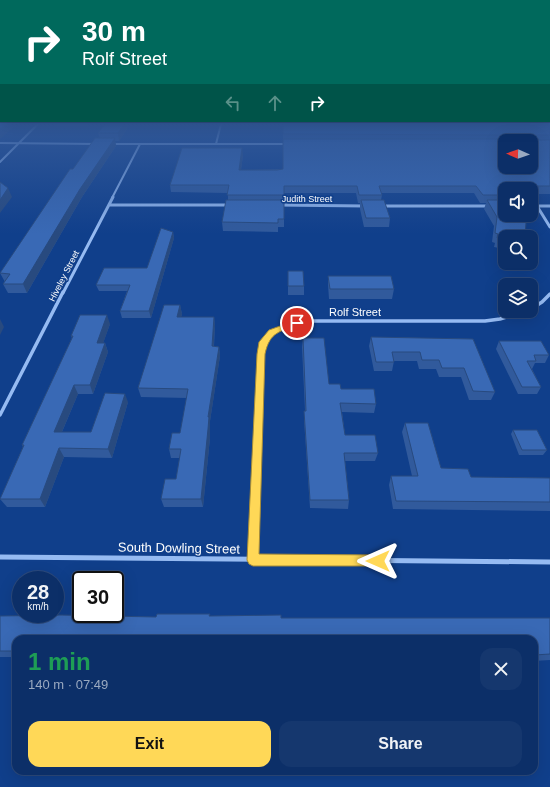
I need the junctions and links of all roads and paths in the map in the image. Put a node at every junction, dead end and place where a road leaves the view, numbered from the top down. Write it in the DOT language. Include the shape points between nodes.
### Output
graph roads {
  1 [pos="131,161"];
  2 [pos="109,205"];
  3 [pos="234,205"];
  4 [pos="274,205"];
  5 [pos="370,206"];
  6 [pos="378,206"];
  7 [pos="497,206"];
  8 [pos="538,206"];
  9 [pos="550,206"];
  10 [pos="538,208"];
  11 [pos="550,227"];
  12 [pos="550,294"];
  13 [pos="538,305"];
  14 [pos="503,318"];
  15 [pos="0,415"];
  16 [pos="0,557"];
  17 [pos="253,560"];
  18 [pos="550,562"];
  1 -- 2 [label="street, Hiveley Street"];
  2 -- 3 [label="street"];
  2 -- 15 [label="street, Hiveley Street"];
  4 -- 5 [label="street, Judith Street"];
  6 -- 7 [label="street"];
  8 -- 9 [label="street"];
  10 -- 11 [label="street"];
  12 -- 13 [label="street"];
  14 -- 17 [label="street, Rolf Street" via="485,321 311,321 272,332 264,342 261,354"];
  16 -- 17 [label="street, South Dowling Street"];
  17 -- 18 [label="street, South Dowling Street"];
}
